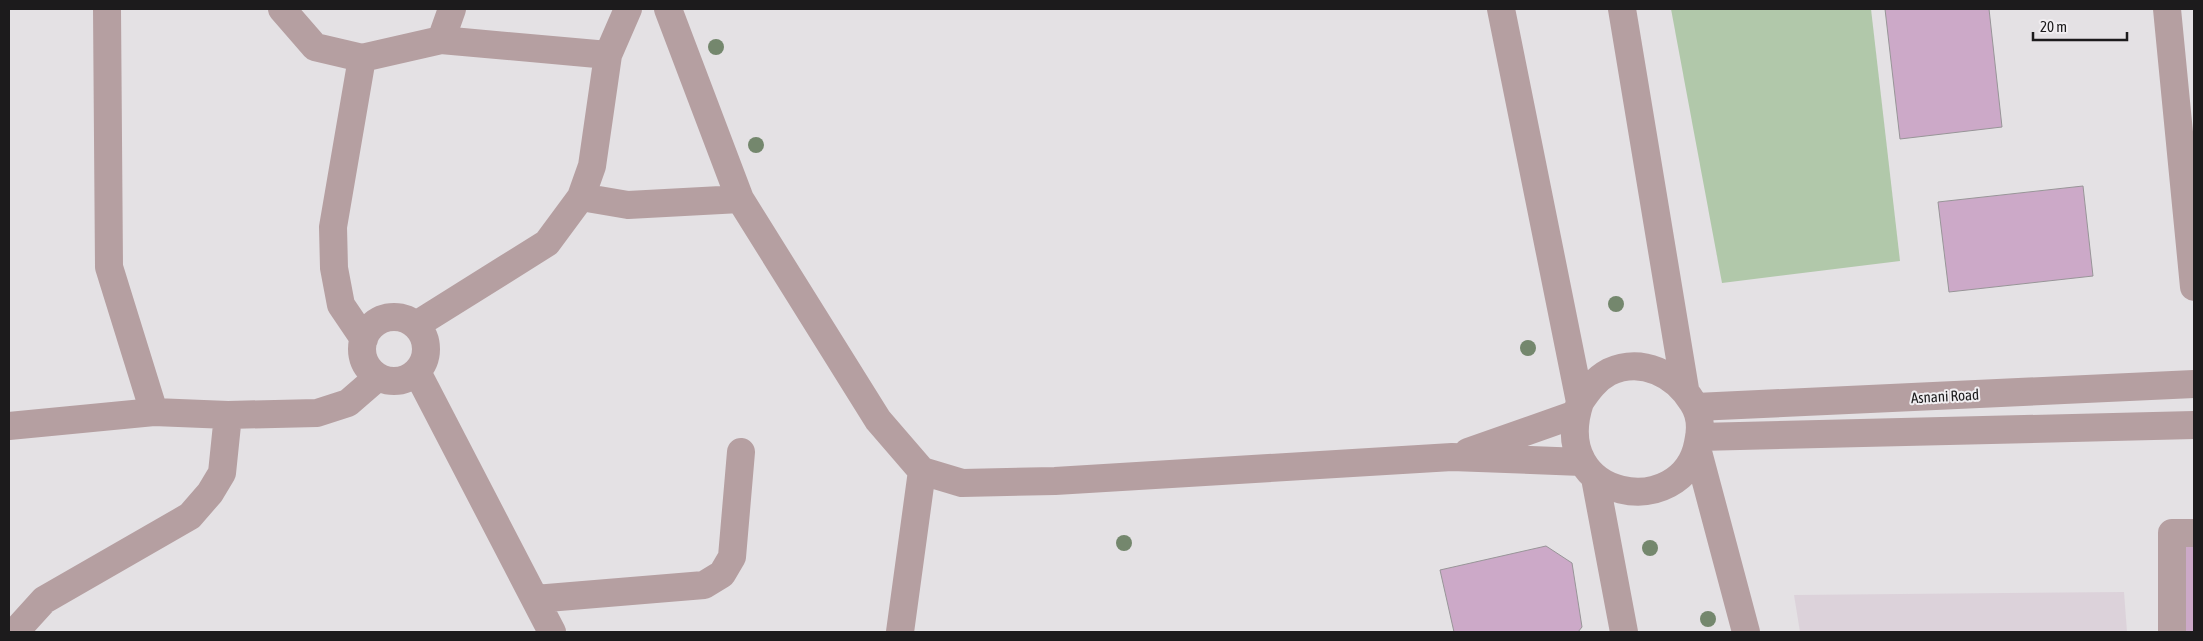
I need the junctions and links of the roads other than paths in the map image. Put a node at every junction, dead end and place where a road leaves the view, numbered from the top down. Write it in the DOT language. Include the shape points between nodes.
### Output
graph roads {
  1 [pos="107,9"];
  2 [pos="282,9"];
  3 [pos="452,9"];
  4 [pos="628,9"];
  5 [pos="668,9"];
  6 [pos="1501,9"];
  7 [pos="1622,9"];
  8 [pos="2167,9"];
  9 [pos="441,40"];
  10 [pos="608,55"];
  11 [pos="362,58"];
  12 [pos="581,197"];
  13 [pos="740,199"];
  14 [pos="2194,286"];
  15 [pos="416,325"];
  16 [pos="364,339"];
  17 [pos="417,372"];
  18 [pos="378,377"];
  19 [pos="2194,384"];
  20 [pos="1690,398"];
  21 [pos="1578,408"];
  22 [pos="154,412"];
  23 [pos="228,415"];
  24 [pos="2194,425"];
  25 [pos="9,426"];
  26 [pos="1698,443"];
  27 [pos="741,452"];
  28 [pos="1452,457"];
  29 [pos="1589,470"];
  30 [pos="922,471"];
  31 [pos="2194,533"];
  32 [pos="535,599"];
  33 [pos="15,632"];
  34 [pos="552,632"];
  35 [pos="900,632"];
  36 [pos="1624,632"];
  37 [pos="1746,632"];
  38 [pos="2172,632"];
  1 -- 22 [label="street" via="109,267"];
  2 -- 11 [label="street" via="315,47"];
  3 -- 9 [label="street"];
  4 -- 10 [label="street"];
  5 -- 13 [label="street"];
  6 -- 21 [label="street"];
  7 -- 20 [label="street"];
  8 -- 14 [label="street"];
  9 -- 10 [label="street"];
  9 -- 11 [label="street"];
  10 -- 12 [label="street" via="592,166"];
  11 -- 16 [label="street" via="333,227 334,268 341,305"];
  12 -- 13 [label="street" via="628,205"];
  12 -- 15 [label="street" via="548,243"];
  13 -- 30 [label="street" via="878,420"];
  15 -- 16 [label="street" via="397,318 386,319 369,330"];
  15 -- 17 [label="street" via="426,348"];
  16 -- 18 [label="street" via="365,361"];
  17 -- 18 [label="street" via="399,381"];
  17 -- 32 [label="street"];
  18 -- 23 [label="street" via="348,403 316,413"];
  19 -- 20 [label="street, Asnani Road"];
  20 -- 21 [label="street" via="1670,376 1650,368 1629,367 1609,372 1592,385"];
  20 -- 26 [label="street" via="1700,427"];
  21 -- 28 [label="street"];
  21 -- 29 [label="street" via="1573,422 1574,442"];
  22 -- 23 [label="street"];
  22 -- 25 [label="street"];
  23 -- 33 [label="street" via="222,473 190,516 44,600"];
  24 -- 26 [label="street"];
  26 -- 29 [label="street" via="1688,466 1674,481 1654,490 1634,493 1613,489"];
  26 -- 37 [label="street"];
  27 -- 32 [label="street" via="732,557 722,574 704,585"];
  28 -- 29 [label="street"];
  28 -- 30 [label="street" via="962,484"];
  29 -- 36 [label="street"];
  30 -- 35 [label="street"];
  31 -- 38 [label="street" via="2172,533"];
  32 -- 34 [label="street"];
}
